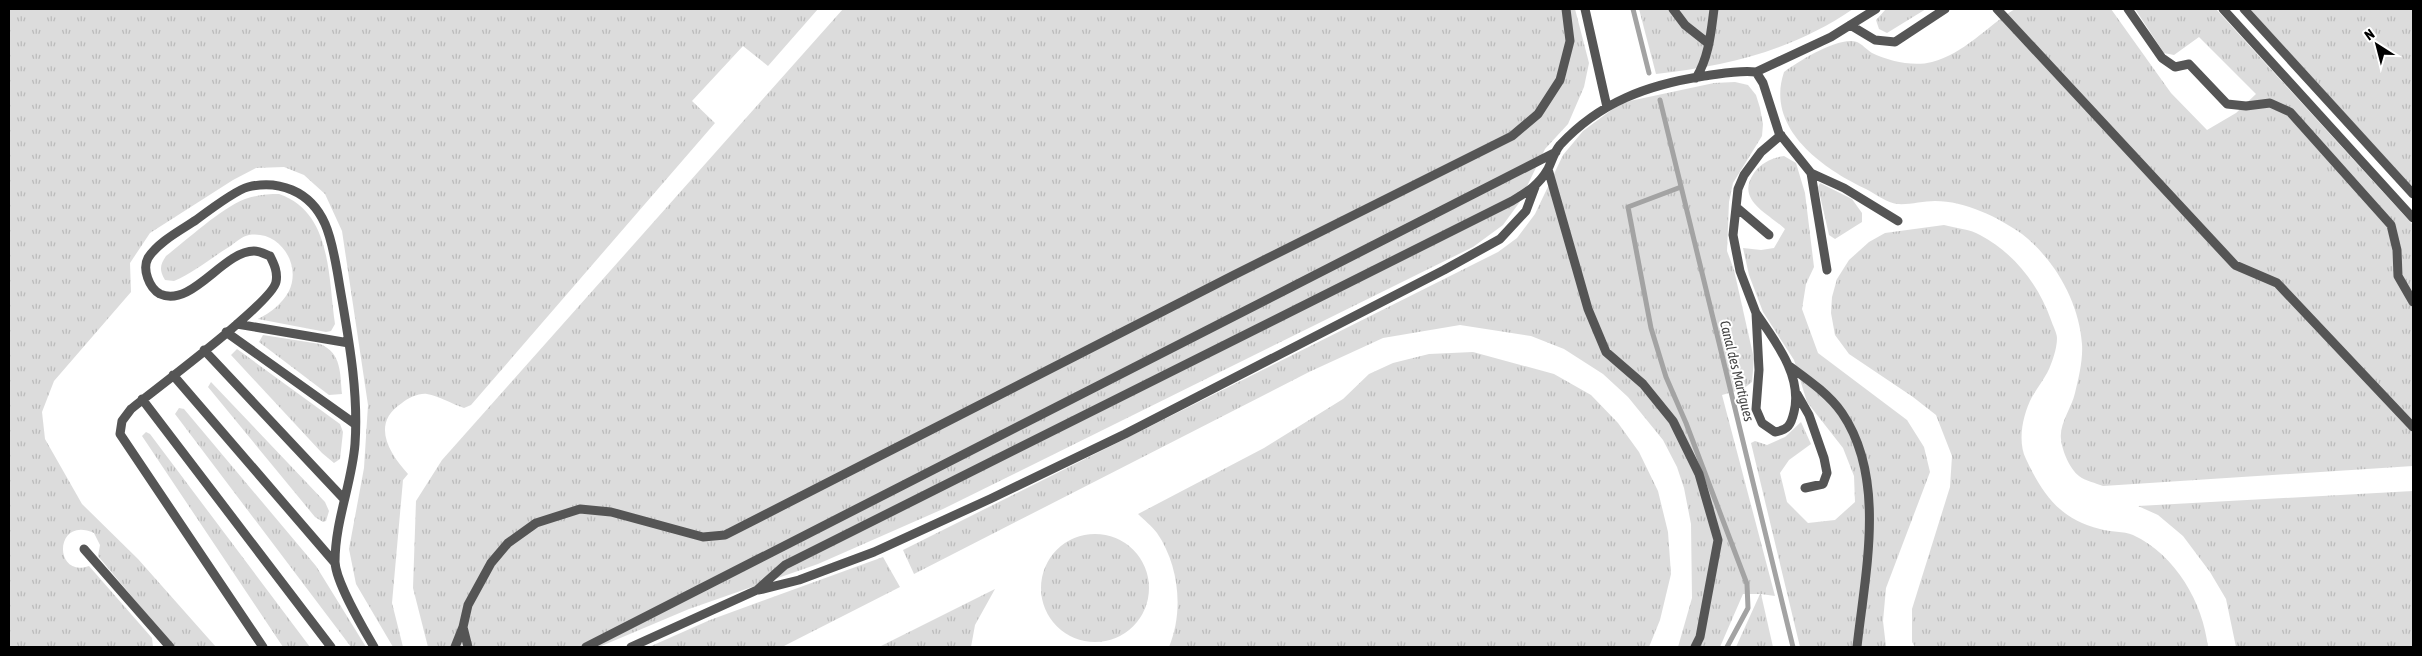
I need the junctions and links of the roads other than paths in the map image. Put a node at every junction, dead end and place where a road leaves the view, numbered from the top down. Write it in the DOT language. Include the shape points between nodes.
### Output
graph roads {
  1 [pos="1566,9"];
  2 [pos="1586,9"];
  3 [pos="1674,9"];
  4 [pos="1714,9"];
  5 [pos="1876,9"];
  6 [pos="1945,9"];
  7 [pos="1997,9"];
  8 [pos="2128,9"];
  9 [pos="2223,9"];
  10 [pos="2244,9"];
  11 [pos="1850,25"];
  12 [pos="1709,44"];
  13 [pos="1756,72"];
  14 [pos="1696,78"];
  15 [pos="1607,107"];
  16 [pos="1781,135"];
  17 [pos="1556,152"];
  18 [pos="1548,169"];
  19 [pos="1811,173"];
  20 [pos="1535,187"];
  21 [pos="2413,194"];
  22 [pos="1736,206"];
  23 [pos="2413,218"];
  24 [pos="1898,221"];
  25 [pos="1769,235"];
  26 [pos="1827,270"];
  27 [pos="2413,302"];
  28 [pos="1756,313"];
  29 [pos="237,324"];
  30 [pos="226,332"];
  31 [pos="348,343"];
  32 [pos="204,350"];
  33 [pos="1788,365"];
  34 [pos="172,375"];
  35 [pos="1795,391"];
  36 [pos="142,399"];
  37 [pos="355,424"];
  38 [pos="2413,427"];
  39 [pos="1806,488"];
  40 [pos="343,498"];
  41 [pos="84,549"];
  42 [pos="335,563"];
  43 [pos="757,590"];
  44 [pos="463,627"];
  45 [pos="170,647"];
  46 [pos="262,647"];
  47 [pos="331,647"];
  48 [pos="374,647"];
  49 [pos="455,647"];
  50 [pos="468,647"];
  51 [pos="586,647"];
  52 [pos="631,647"];
  53 [pos="1695,647"];
  54 [pos="1857,647"];
  1 -- 44 [label="lane" via="1570,41 1560,80 1538,114 1512,136 1234,274 725,535 703,537 611,512 580,509 536,523 508,543 491,563 468,605"];
  2 -- 15 [label="lane"];
  3 -- 12 [label="lane" via="1685,25"];
  4 -- 12 [label="lane"];
  5 -- 11 [label="lane"];
  6 -- 11 [label="lane" via="1895,42 1875,40"];
  7 -- 38 [label="lane" via="2235,266 2277,282"];
  8 -- 27 [label="lane" via="2162,58 2175,68 2189,64 2227,104 2270,103 2290,112 2391,225 2397,250 2398,276"];
  9 -- 23 [label="lane"];
  10 -- 21 [label="lane"];
  11 -- 13 [label="lane"];
  12 -- 14 [label="lane"];
  13 -- 14 [label="lane" via="1743,70"];
  13 -- 16 [label="lane" via="1763,82"];
  14 -- 15 [label="lane" via="1671,82"];
  15 -- 17 [label="lane" via="1586,119"];
  16 -- 19 [label="lane"];
  16 -- 22 [label="lane" via="1761,152 1744,175"];
  17 -- 18 [label="lane"];
  17 -- 51 [label="lane"];
  18 -- 20 [label="lane"];
  18 -- 53 [label="lane" via="1588,309 1606,352 1643,384 1673,421 1699,474 1718,540 1700,637"];
  19 -- 24 [label="lane" via="1844,188"];
  19 -- 26 [label="lane"];
  20 -- 43 [label="lane" via="785,565"];
  20 -- 43 [label="lane" via="1526,212 1500,239 1444,270 1125,434 990,499 874,552 799,580"];
  22 -- 25 [label="lane"];
  22 -- 28 [label="lane" via="1733,235 1738,262"];
  28 -- 33 [label="lane"];
  28 -- 35 [label="lane" via="1759,370 1756,409 1762,422 1775,432 1785,430 1791,424 1797,402"];
  29 -- 30 [label="lane"];
  29 -- 31 [label="lane"];
  29 -- 31 [label="lane" via="259,306 276,284 276,269 270,256 256,251 244,253 196,286 173,296 159,293 150,283 146,273 147,260 162,244 247,187 278,184 303,194 320,210 332,242"];
  30 -- 32 [label="lane"];
  30 -- 37 [label="lane"];
  31 -- 37 [label="lane" via="356,403"];
  32 -- 34 [label="lane"];
  32 -- 40 [label="lane"];
  33 -- 35 [label="lane"];
  33 -- 54 [label="lane" via="1812,382 1841,412 1858,443 1869,485 1869,528"];
  34 -- 36 [label="lane"];
  34 -- 42 [label="lane"];
  35 -- 39 [label="lane" via="1809,415 1827,472 1823,484"];
  36 -- 46 [label="lane" via="122,421 120,434"];
  36 -- 47 [label="lane"];
  37 -- 40 [label="lane" via="355,446"];
  40 -- 42 [label="lane"];
  41 -- 45 [label="lane"];
  42 -- 48 [label="lane" via="350,605"];
  43 -- 52 [label="lane"];
  44 -- 49 [label="lane"];
  44 -- 50 [label="lane"];
}
